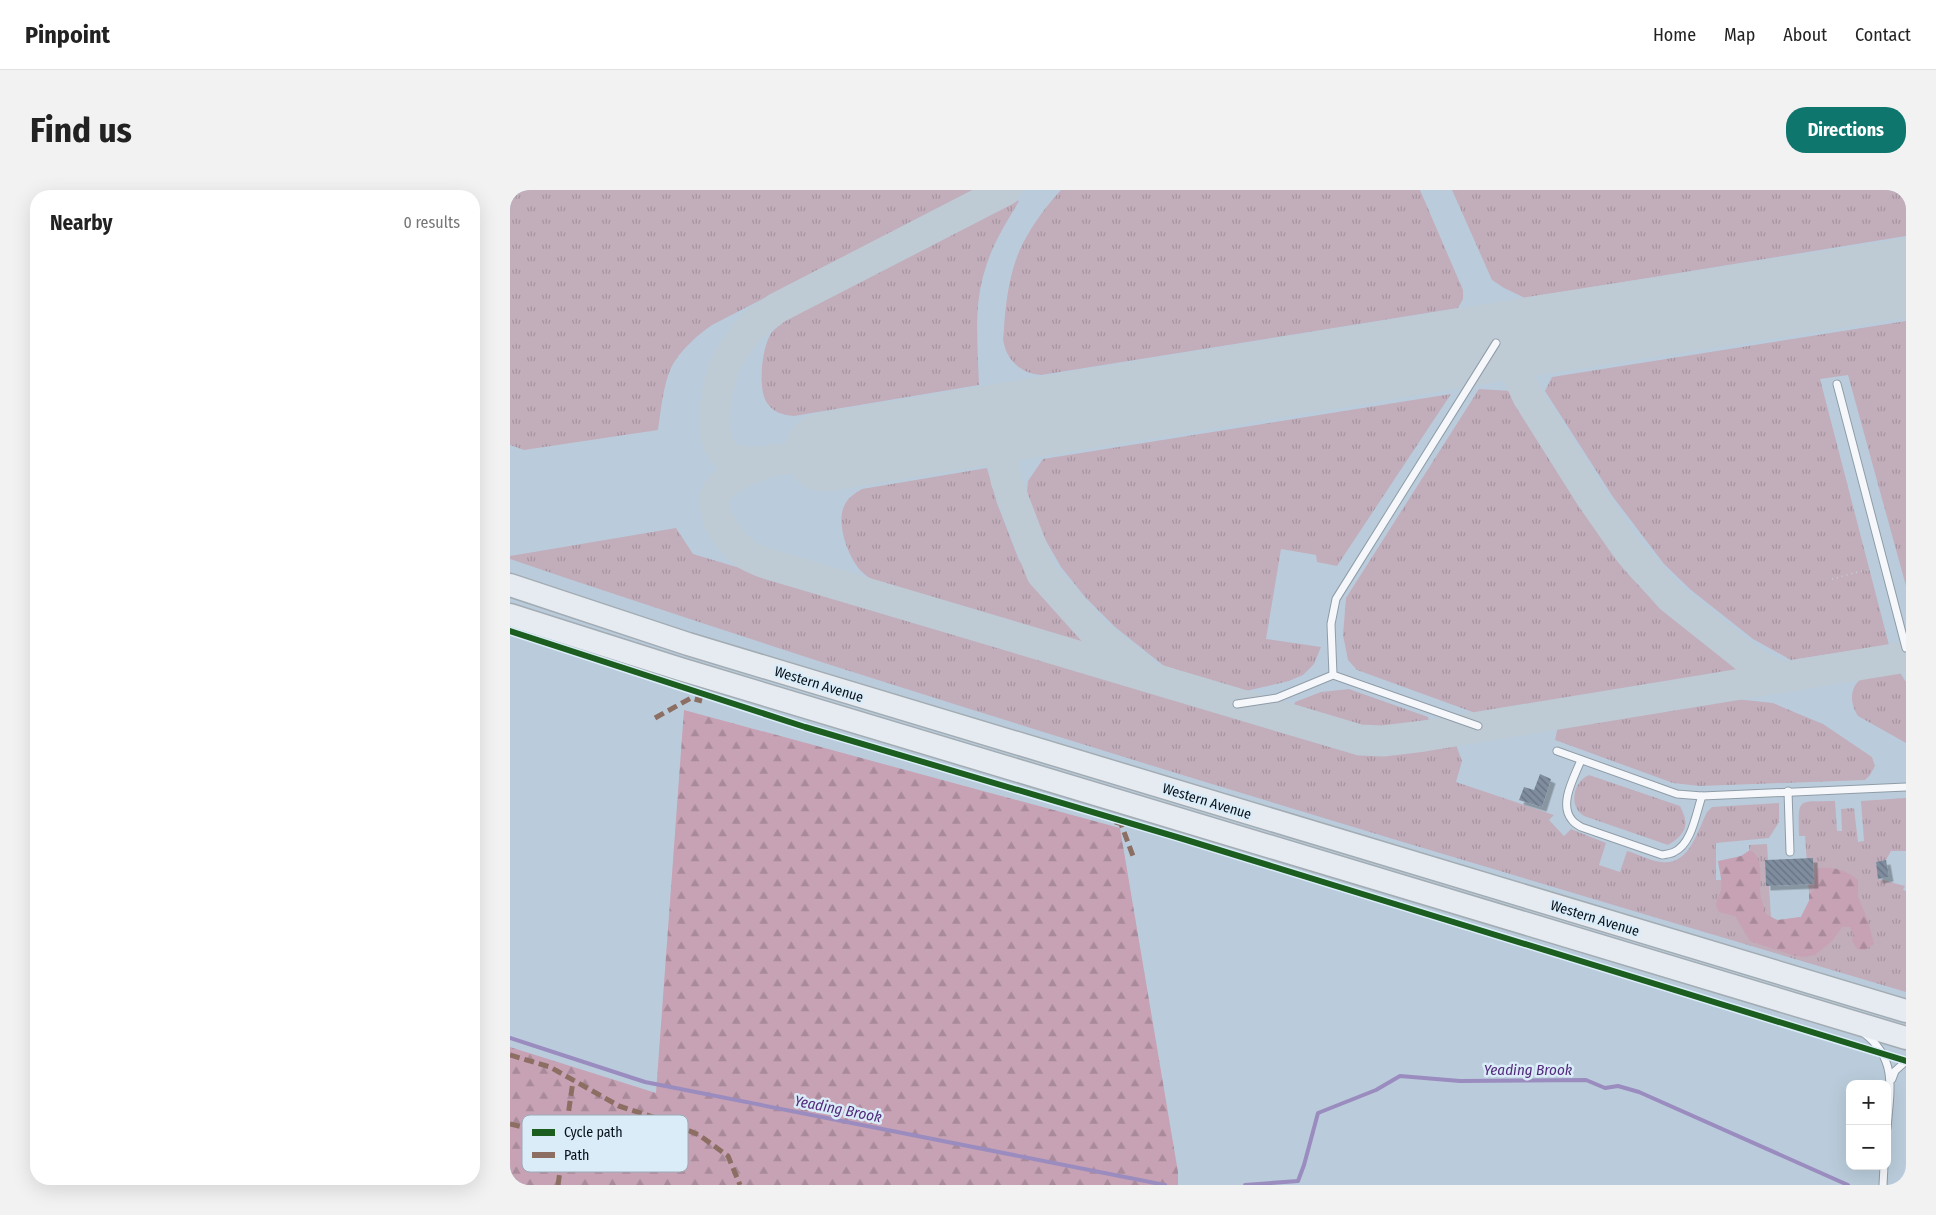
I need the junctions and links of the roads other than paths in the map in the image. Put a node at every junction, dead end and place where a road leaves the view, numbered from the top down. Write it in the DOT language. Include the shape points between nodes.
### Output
graph roads {
  1 [pos="1496,343"];
  2 [pos="1837,384"];
  3 [pos="510,585"];
  4 [pos="510,615"];
  5 [pos="1906,648"];
  6 [pos="1333,675"];
  7 [pos="1237,704"];
  8 [pos="1478,726"];
  9 [pos="1557,751"];
  10 [pos="1581,760"];
  11 [pos="1906,787"];
  12 [pos="1788,791"];
  13 [pos="1702,796"];
  14 [pos="1790,852"];
  15 [pos="1906,1011"];
  16 [pos="1850,1021"];
  17 [pos="1906,1038"];
  18 [pos="1906,1061"];
  19 [pos="1890,1080"];
  20 [pos="1891,1081"];
  21 [pos="1884,1170"];
  22 [pos="1883,1185"];
  1 -- 6 [label="lane" via="1336,599 1331,624"];
  2 -- 5 [label="lane"];
  3 -- 15 [label="highway, Western Avenue" via="706,650"];
  4 -- 16 [label="highway, Western Avenue"];
  6 -- 7 [label="lane" via="1277,698"];
  6 -- 8 [label="lane"];
  9 -- 10 [label="lane"];
  10 -- 13 [label="lane" via="1677,794"];
  10 -- 13 [label="lane" via="1567,797 1571,819 1581,827 1662,855 1675,852 1684,844"];
  11 -- 12 [label="lane"];
  12 -- 13 [label="lane"];
  12 -- 14 [label="lane"];
  16 -- 17 [label="highway, Western Avenue"];
  16 -- 19 [label="lane" via="1884,1055"];
  18 -- 20 [label="lane" via="1895,1071"];
  21 -- 22 [label="lane"];
}
